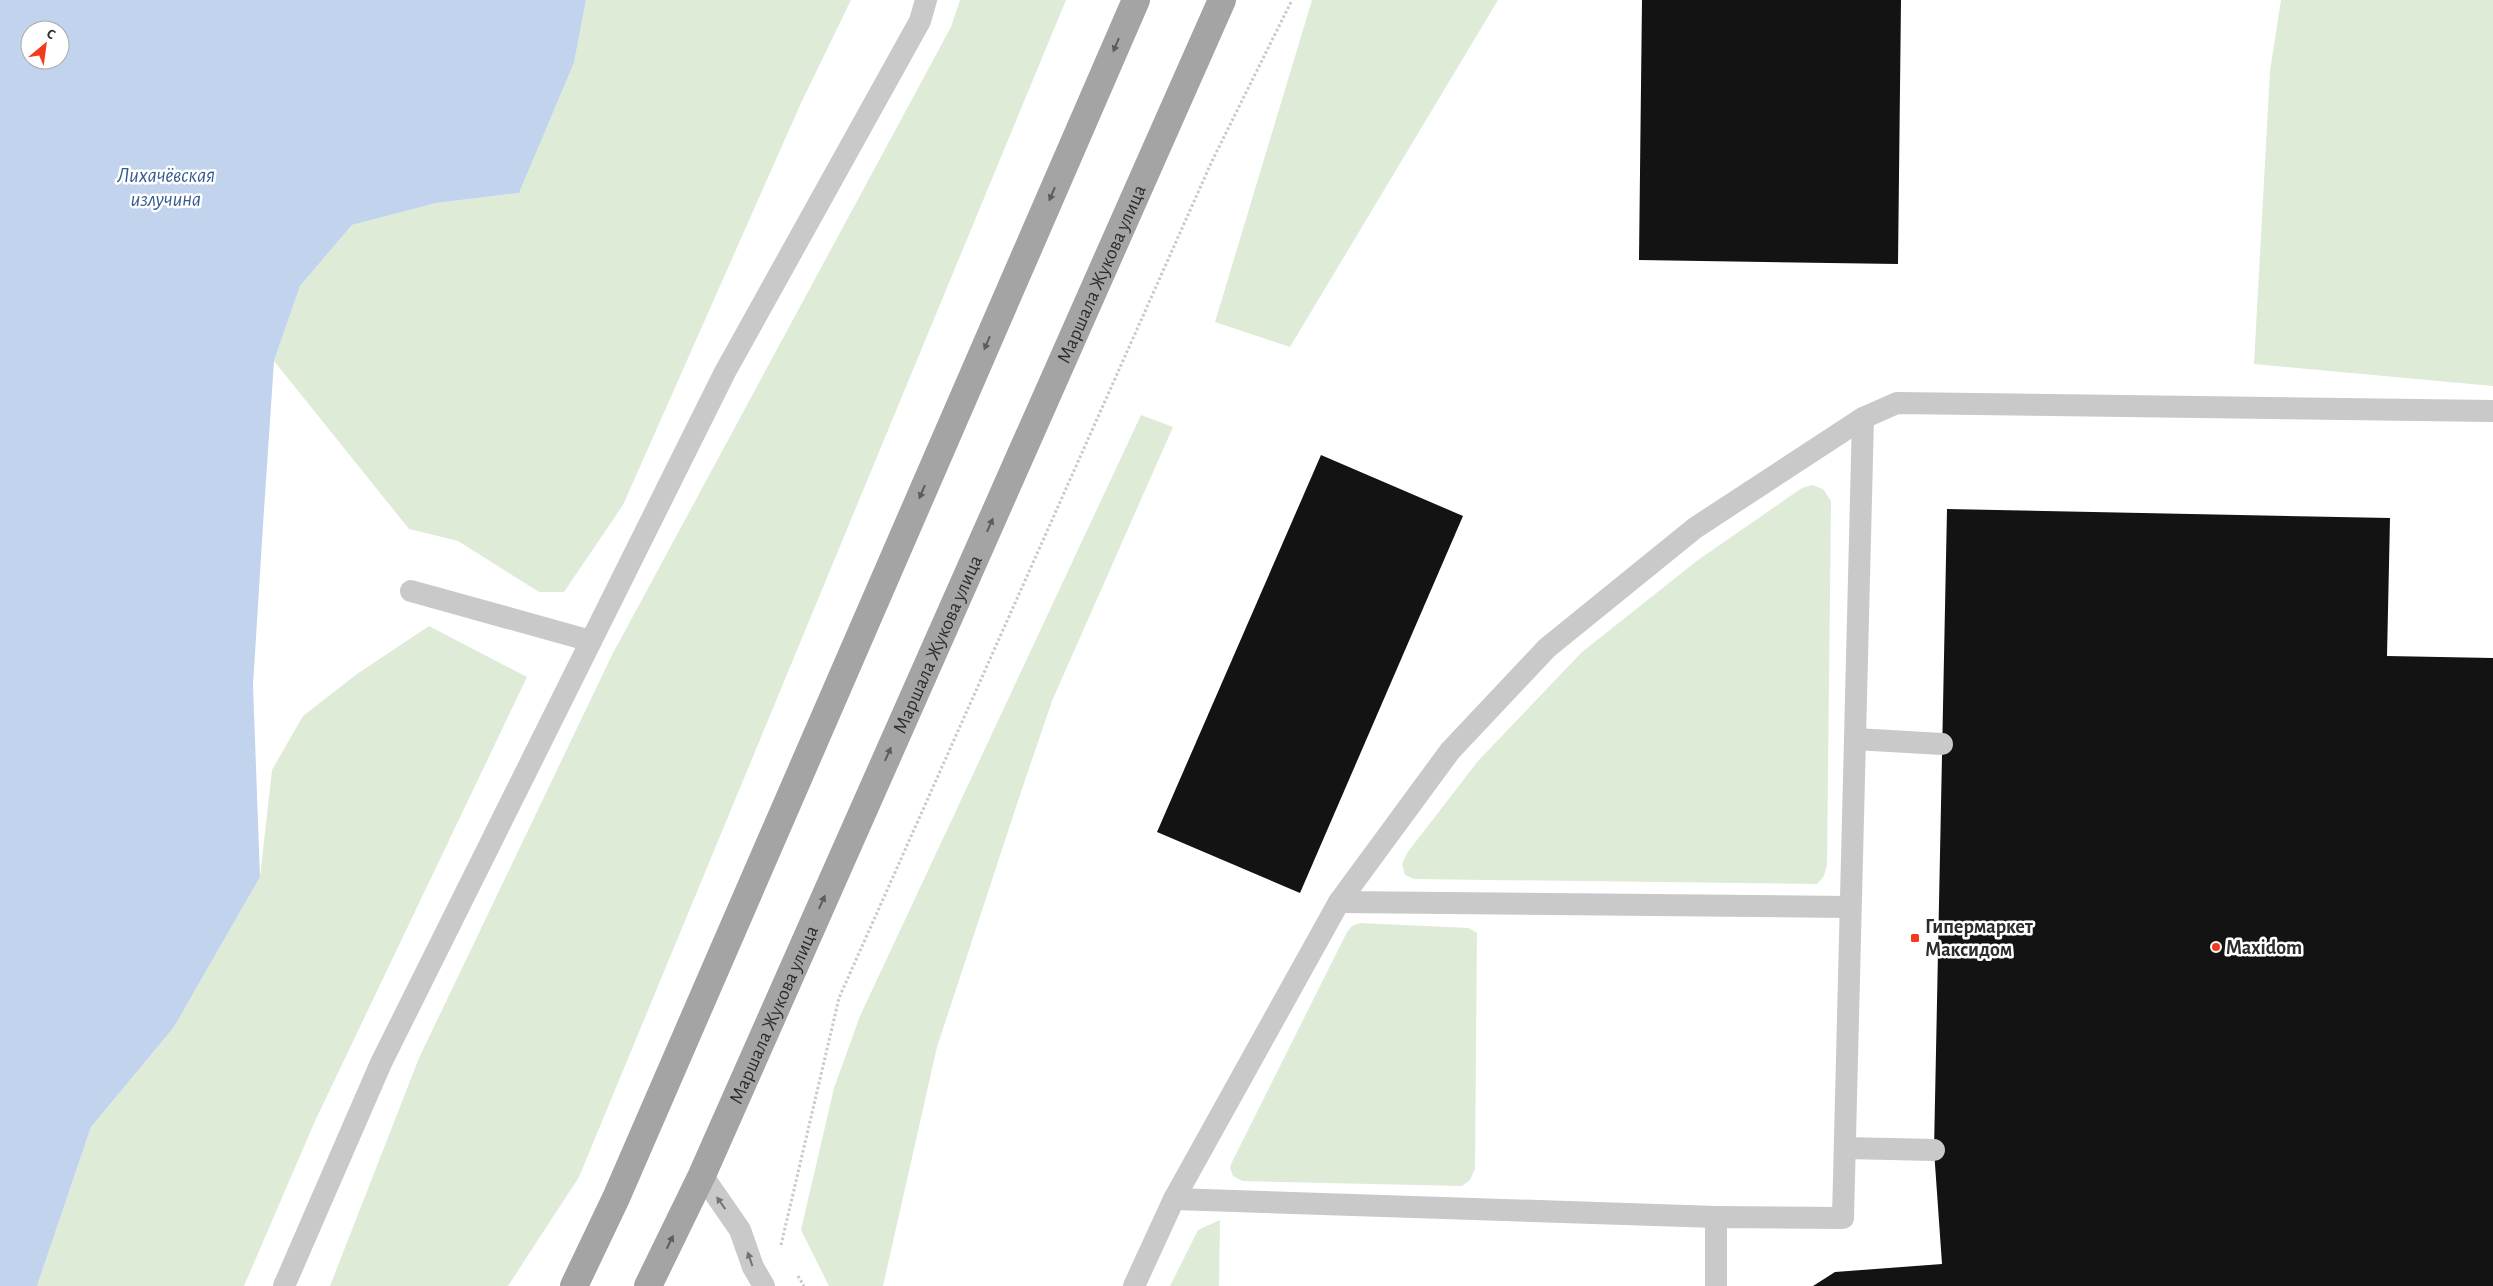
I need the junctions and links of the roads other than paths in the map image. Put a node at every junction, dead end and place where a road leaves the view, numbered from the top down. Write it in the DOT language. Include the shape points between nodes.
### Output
graph roads {
  1 [pos="926,0"];
  2 [pos="1136,0"];
  3 [pos="1222,0"];
  4 [pos="2493,411"];
  5 [pos="1863,418"];
  6 [pos="411,591"];
  7 [pos="591,641"];
  8 [pos="1854,739"];
  9 [pos="1942,744"];
  10 [pos="1339,902"];
  11 [pos="1850,907"];
  12 [pos="1846,1148"];
  13 [pos="1934,1150"];
  14 [pos="702,1175"];
  15 [pos="1174,1199"];
  16 [pos="1716,1216"];
  17 [pos="284,1286"];
  18 [pos="574,1286"];
  19 [pos="648,1286"];
  20 [pos="764,1286"];
  21 [pos="1134,1286"];
  22 [pos="1716,1286"];
  1 -- 7 [label="lane" via="920,21 725,372"];
  2 -- 18 [label="main road, one-way" via="620,1189"];
  14 -- 3 [label="main road, Маршала Жукова улица, one-way"];
  4 -- 5 [label="lane" via="1897,403"];
  5 -- 8 [label="lane"];
  5 -- 10 [label="lane" via="1695,528 1547,648 1450,751"];
  6 -- 7 [label="lane"];
  7 -- 17 [label="lane" via="381,1063"];
  8 -- 9 [label="lane"];
  8 -- 11 [label="lane"];
  10 -- 11 [label="lane"];
  10 -- 15 [label="lane"];
  11 -- 12 [label="lane"];
  12 -- 13 [label="lane"];
  12 -- 16 [label="lane" via="1843,1218"];
  19 -- 14 [label="main road, Маршала Жукова улица, one-way"];
  20 -- 14 [label="lane, one-way" via="753,1267 740,1230"];
  15 -- 16 [label="lane"];
  15 -- 21 [label="lane"];
  16 -- 22 [label="lane"];
}
